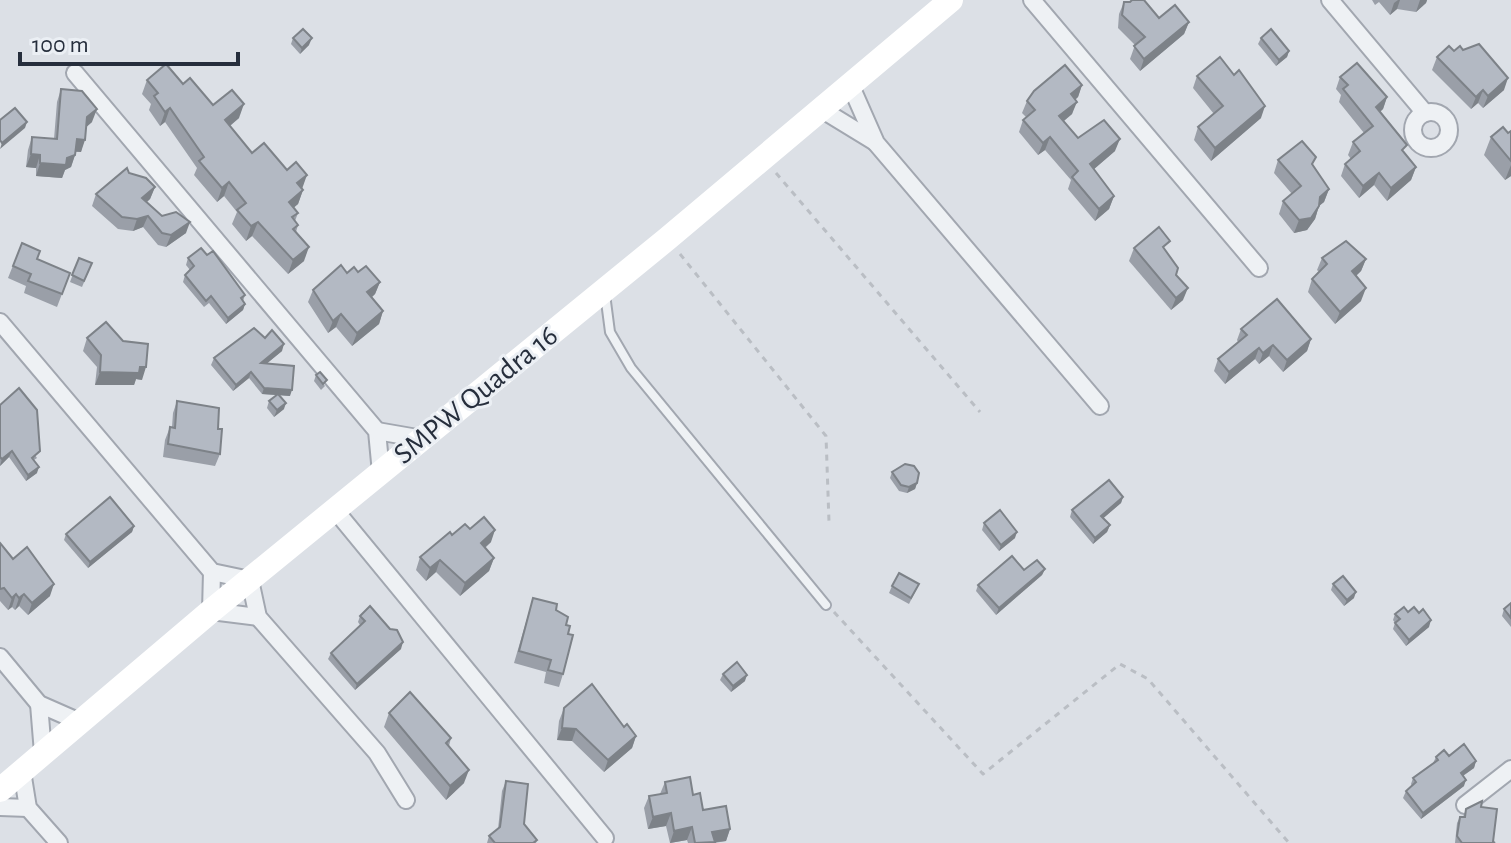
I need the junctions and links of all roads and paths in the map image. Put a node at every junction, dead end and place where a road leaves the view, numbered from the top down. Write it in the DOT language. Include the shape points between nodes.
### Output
graph roads {
  1 [pos="951,0"];
  2 [pos="1032,0"];
  3 [pos="1330,0"];
  4 [pos="75,73"];
  5 [pos="850,84"];
  6 [pos="821,109"];
  7 [pos="1425,113"];
  8 [pos="876,143"];
  9 [pos="764,158"];
  10 [pos="667,239"];
  11 [pos="1259,268"];
  12 [pos="605,289"];
  13 [pos="0,322"];
  14 [pos="1100,406"];
  15 [pos="980,412"];
  16 [pos="377,431"];
  17 [pos="423,439"];
  18 [pos="381,473"];
  19 [pos="335,510"];
  20 [pos="829,522"];
  21 [pos="212,572"];
  22 [pos="250,580"];
  23 [pos="826,605"];
  24 [pos="211,611"];
  25 [pos="258,617"];
  26 [pos="0,657"];
  27 [pos="39,704"];
  28 [pos="80,722"];
  29 [pos="43,753"];
  30 [pos="1511,769"];
  31 [pos="22,771"];
  32 [pos="0,790"];
  33 [pos="406,800"];
  34 [pos="1465,805"];
  35 [pos="0,807"];
  36 [pos="28,808"];
  37 [pos="605,838"];
  38 [pos="59,843"];
  39 [pos="1289,843"];
  1 -- 5 [label="street, SMPW Quadra 16"];
  2 -- 11 [label="street"];
  3 -- 7 [label="street"];
  4 -- 16 [label="street"];
  5 -- 6 [label="street, SMPW Quadra 16"];
  5 -- 8 [label="street"];
  6 -- 8 [label="street"];
  6 -- 9 [label="street, SMPW Quadra 16"];
  8 -- 14 [label="street"];
  9 -- 10 [label="street, SMPW Quadra 16"];
  9 -- 15 [label="path"];
  10 -- 12 [label="street, SMPW Quadra 16"];
  10 -- 20 [label="path" via="826,436"];
  12 -- 17 [label="street, SMPW Quadra 16"];
  12 -- 23 [label="lane" via="610,332 631,368"];
  13 -- 21 [label="street"];
  16 -- 17 [label="street"];
  16 -- 18 [label="street"];
  17 -- 18 [label="street, SMPW Quadra 16"];
  18 -- 19 [label="street, SMPW Quadra 16"];
  19 -- 22 [label="street, SMPW Quadra 16"];
  19 -- 37 [label="street"];
  21 -- 22 [label="street"];
  21 -- 24 [label="street"];
  22 -- 24 [label="street, SMPW Quadra 16"];
  22 -- 25 [label="street"];
  23 -- 39 [label="path" via="983,774 1120,664 1148,679"];
  24 -- 25 [label="street"];
  24 -- 28 [label="street, SMPW Quadra 16"];
  25 -- 33 [label="street" via="377,753"];
  26 -- 27 [label="street"];
  27 -- 28 [label="street"];
  27 -- 29 [label="street"];
  28 -- 29 [label="street, SMPW Quadra 16"];
  29 -- 31 [label="street, SMPW Quadra 16"];
  30 -- 34 [label="street"];
  31 -- 32 [label="street, SMPW Quadra 16"];
  31 -- 36 [label="street"];
  35 -- 36 [label="street"];
  36 -- 38 [label="street"];
}
